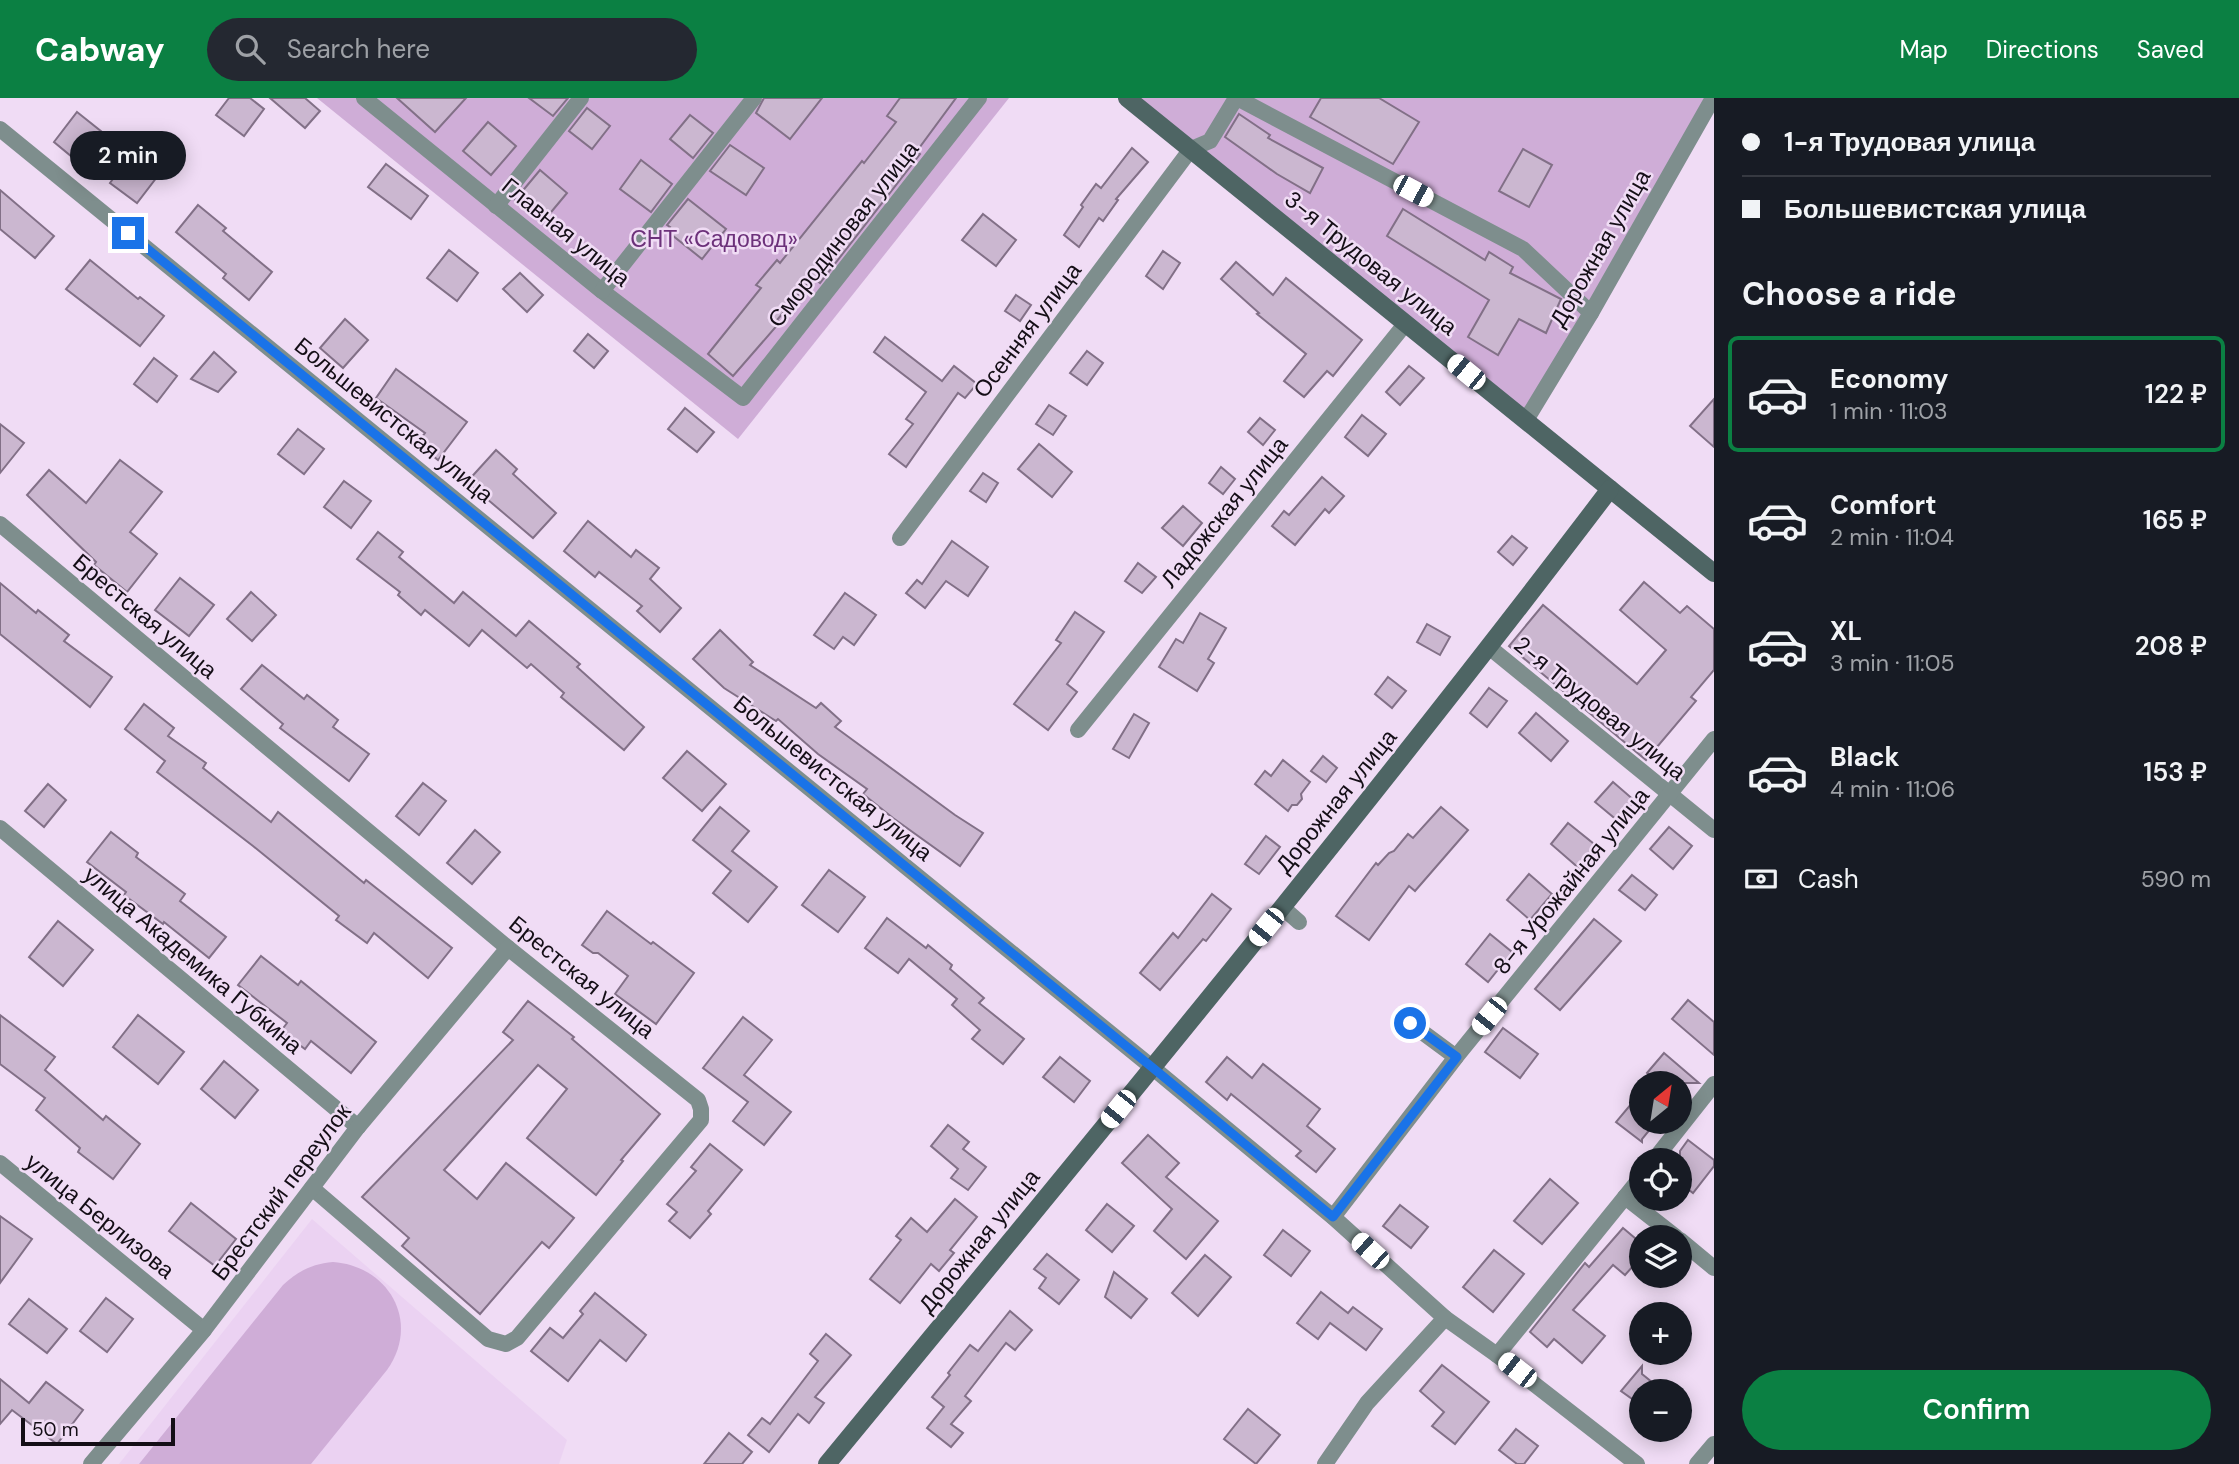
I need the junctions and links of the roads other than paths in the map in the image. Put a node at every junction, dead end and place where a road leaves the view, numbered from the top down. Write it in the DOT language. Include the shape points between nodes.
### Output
graph roads {
  1 [pos="364,98"];
  2 [pos="393,98"];
  3 [pos="581,98"];
  4 [pos="754,98"];
  5 [pos="979,98"];
  6 [pos="1127,98"];
  7 [pos="1236,98"];
  8 [pos="1713,98"];
  9 [pos="382,112"];
  10 [pos="0,129"];
  11 [pos="1191,149"];
  12 [pos="496,206"];
  13 [pos="602,291"];
  14 [pos="1591,313"];
  15 [pos="1406,323"];
  16 [pos="743,398"];
  17 [pos="1526,420"];
  18 [pos="1610,489"];
  19 [pos="0,524"];
  20 [pos="900,538"];
  21 [pos="1714,573"];
  22 [pos="1489,648"];
  23 [pos="1078,730"];
  24 [pos="1714,739"];
  25 [pos="1670,795"];
  26 [pos="0,828"];
  27 [pos="1714,830"];
  28 [pos="1282,907"];
  29 [pos="1298,922"];
  30 [pos="508,948"];
  31 [pos="1410,1023"];
  32 [pos="1457,1057"];
  33 [pos="1153,1068"];
  34 [pos="1714,1084"];
  35 [pos="358,1127"];
  36 [pos="1663,1148"];
  37 [pos="0,1163"];
  38 [pos="312,1188"];
  39 [pos="1629,1192"];
  40 [pos="1625,1197"];
  41 [pos="1333,1217"];
  42 [pos="1660,1225"];
  43 [pos="1692,1250"];
  44 [pos="1714,1268"];
  45 [pos="1445,1318"];
  46 [pos="204,1330"];
  47 [pos="1497,1355"];
  48 [pos="1714,1444"];
  49 [pos="91,1464"];
  50 [pos="827,1464"];
  51 [pos="1325,1464"];
  52 [pos="1637,1464"];
  53 [pos="1697,1464"];
  1 -- 9 [label="street, Главная улица"];
  2 -- 9 [label="street"];
  3 -- 12 [label="street"];
  4 -- 13 [label="street"];
  5 -- 16 [label="street, Смородиновая улица"];
  6 -- 11 [label="street, 3-я Трудовая улица"];
  7 -- 11 [label="street, Осенняя улица" via="1210,141"];
  7 -- 14 [label="street" via="1523,250"];
  8 -- 14 [label="street, Дорожная улица"];
  9 -- 12 [label="street, Главная улица"];
  10 -- 33 [label="street, Большевистская улица"];
  11 -- 15 [label="street, 3-я Трудовая улица"];
  11 -- 20 [label="street, Осенняя улица"];
  12 -- 13 [label="street, Главная улица"];
  13 -- 16 [label="street, Главная улица"];
  14 -- 17 [label="street, Дорожная улица"];
  15 -- 17 [label="street, 3-я Трудовая улица"];
  15 -- 23 [label="street, Ладожская улица"];
  17 -- 18 [label="street, 3-я Трудовая улица"];
  18 -- 21 [label="street, 3-я Трудовая улица"];
  18 -- 22 [label="street, Дорожная улица"];
  19 -- 30 [label="street, Брестская улица"];
  22 -- 25 [label="street, 2-я Трудовая улица"];
  22 -- 28 [label="street, Дорожная улица"];
  24 -- 25 [label="street, 8-я Урожайная улица"];
  25 -- 27 [label="street, 2-я Трудовая улица"];
  25 -- 32 [label="street, 8-я Урожайная улица"];
  26 -- 35 [label="street, улица Академика Губкина"];
  28 -- 29 [label="street"];
  28 -- 33 [label="street, Дорожная улица"];
  30 -- 35 [label="street, Брестский переулок"];
  30 -- 38 [label="street, Брестская улица" via="698,1100 701,1120 517,1338 506,1345 488,1339"];
  31 -- 32 [label="street"];
  32 -- 41 [label="street, 8-я Урожайная улица"];
  33 -- 41 [label="street, Большевистская улица"];
  33 -- 50 [label="street, Дорожная улица"];
  34 -- 36 [label="street"];
  35 -- 38 [label="street, Брестский переулок"];
  37 -- 46 [label="street, улица Берлизова"];
  38 -- 46 [label="street, Брестский переулок"];
  39 -- 40 [label="street"];
  40 -- 42 [label="street"];
  40 -- 47 [label="street"];
  41 -- 45 [label="street, Большевистская улица"];
  43 -- 44 [label="street"];
  45 -- 47 [label="street, Большевистская улица"];
  45 -- 51 [label="street" via="1367,1403"];
  46 -- 49 [label="street, Брестский переулок"];
  47 -- 52 [label="street, Большевистская улица"];
  48 -- 53 [label="street"];
}
